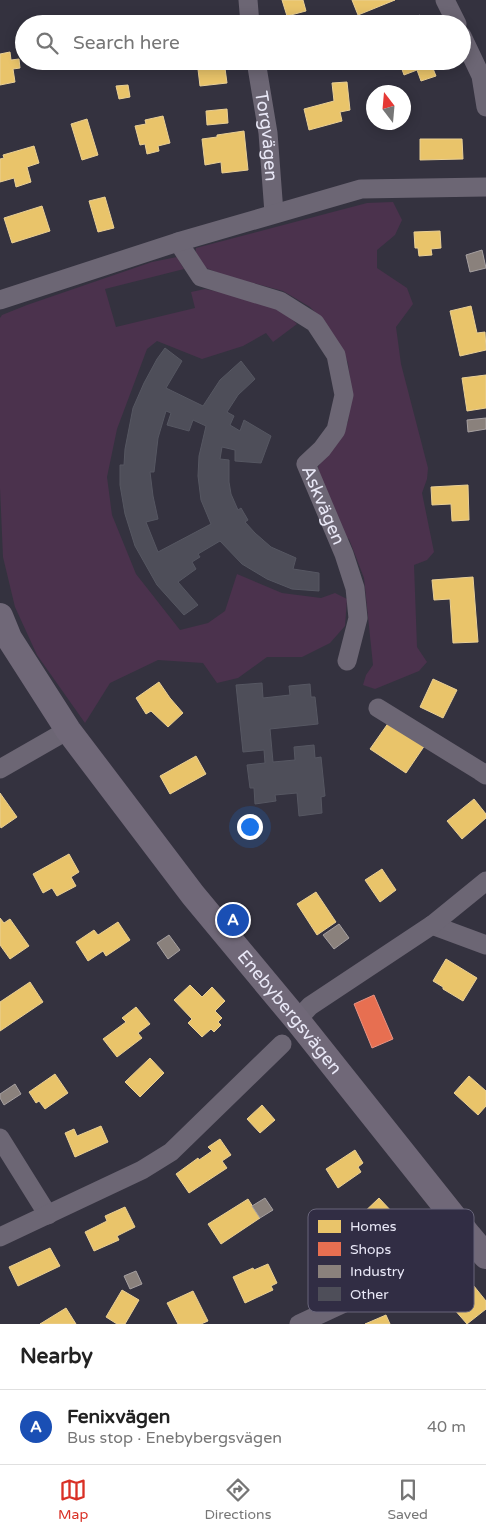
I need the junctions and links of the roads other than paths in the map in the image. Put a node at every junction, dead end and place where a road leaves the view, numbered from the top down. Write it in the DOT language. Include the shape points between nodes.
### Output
graph roads {
  1 [pos="248,0"];
  2 [pos="445,0"];
  3 [pos="249,15"];
  4 [pos="452,15"];
  5 [pos="471,55"];
  6 [pos="258,70"];
  7 [pos="486,107"];
  8 [pos="486,187"];
  9 [pos="274,213"];
  10 [pos="178,242"];
  11 [pos="0,300"];
  12 [pos="0,616"];
  13 [pos="347,660"];
  14 [pos="378,708"];
  15 [pos="68,730"];
  16 [pos="0,769"];
  17 [pos="486,775"];
  18 [pos="486,881"];
  19 [pos="432,925"];
  20 [pos="486,945"];
  21 [pos="297,1020"];
  22 [pos="282,1044"];
  23 [pos="0,1138"];
  24 [pos="447,1209"];
  25 [pos="48,1214"];
  26 [pos="0,1237"];
  27 [pos="474,1243"];
  28 [pos="486,1256"];
  29 [pos="325,1312"];
  30 [pos="299,1324"];
  1 -- 3 [label="street"];
  2 -- 4 [label="street"];
  5 -- 7 [label="street" via="481,76"];
  6 -- 9 [label="street, Torgvägen" via="268,132"];
  8 -- 9 [label="street" via="361,189"];
  9 -- 10 [label="street"];
  10 -- 11 [label="street"];
  10 -- 13 [label="street, Askvägen" via="201,277 280,301 316,323 336,355 344,395 336,430 306,464 355,588 358,618"];
  12 -- 15 [label="main road, Enebybergsvägen" via="9,638"];
  14 -- 17 [label="street"];
  15 -- 16 [label="street"];
  15 -- 21 [label="main road, Enebybergsvägen" via="193,895"];
  18 -- 19 [label="street"];
  19 -- 20 [label="street"];
  19 -- 21 [label="street" via="310,1006"];
  21 -- 24 [label="main road, Enebybergsvägen"];
  22 -- 25 [label="street" via="171,1152 142,1170"];
  23 -- 25 [label="street"];
  25 -- 26 [label="street"];
  27 -- 28 [label="main road, Enebybergsvägen"];
  29 -- 30 [label="street"];
}
